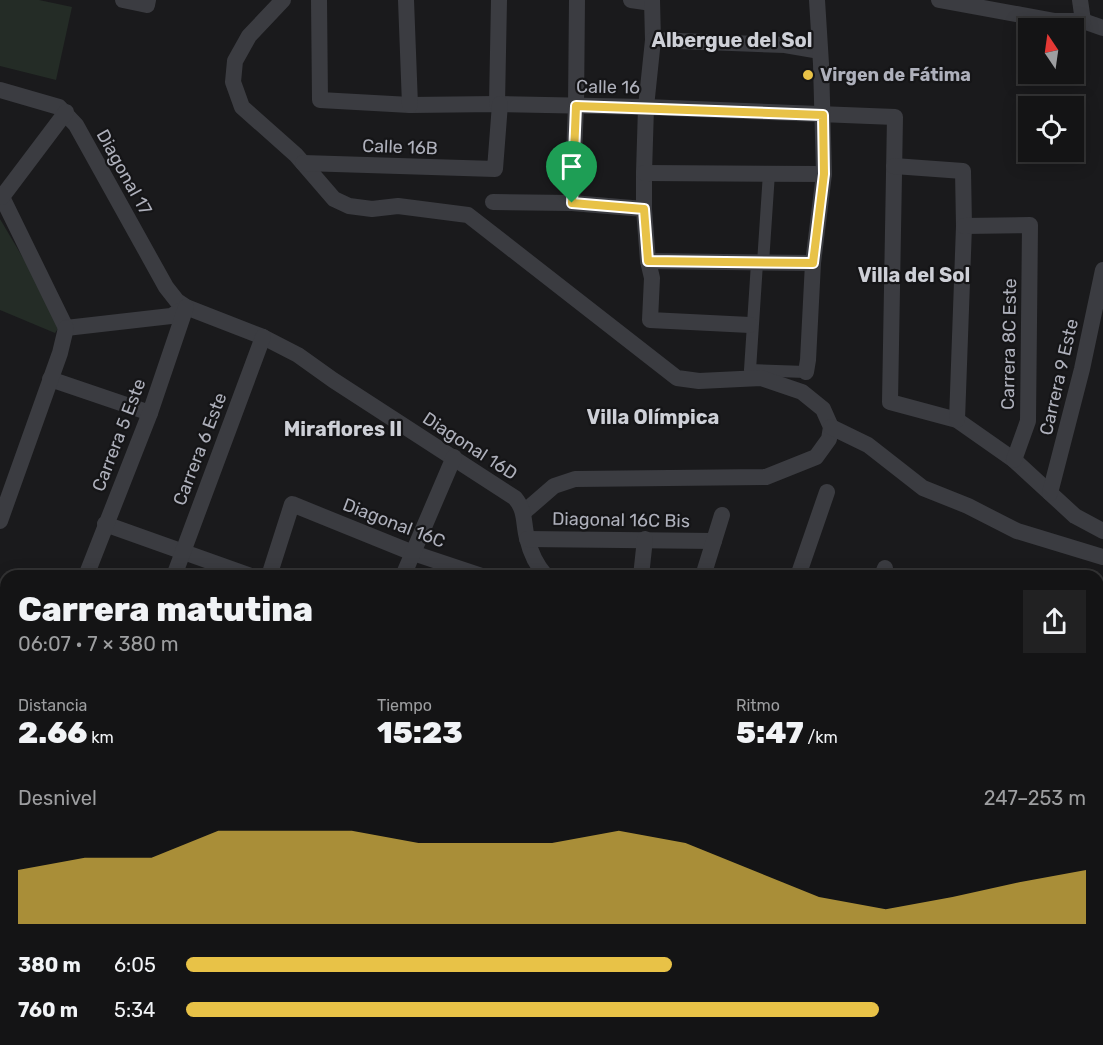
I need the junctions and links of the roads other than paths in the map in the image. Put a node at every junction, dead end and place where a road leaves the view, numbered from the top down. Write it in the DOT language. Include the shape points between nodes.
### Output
graph roads {
  1 [pos="123,0"];
  2 [pos="283,0"];
  3 [pos="319,0"];
  4 [pos="400,0"];
  5 [pos="406,0"];
  6 [pos="420,0"];
  7 [pos="499,0"];
  8 [pos="577,0"];
  9 [pos="631,0"];
  10 [pos="817,0"];
  11 [pos="939,0"];
  12 [pos="1080,0"];
  13 [pos="652,2"];
  14 [pos="147,3"];
  15 [pos="1039,18"];
  16 [pos="1083,18"];
  17 [pos="1084,21"];
  18 [pos="1103,28"];
  19 [pos="653,40"];
  20 [pos="820,51"];
  21 [pos="0,90"];
  22 [pos="499,104"];
  23 [pos="410,105"];
  24 [pos="576,106"];
  25 [pos="646,107"];
  26 [pos="66,112"];
  27 [pos="823,115"];
  28 [pos="303,163"];
  29 [pos="894,166"];
  30 [pos="644,173"];
  31 [pos="768,174"];
  32 [pos="824,174"];
  33 [pos="1,196"];
  34 [pos="492,202"];
  35 [pos="572,203"];
  36 [pos="644,209"];
  37 [pos="964,226"];
  38 [pos="648,261"];
  39 [pos="760,262"];
  40 [pos="813,263"];
  41 [pos="1103,270"];
  42 [pos="186,307"];
  43 [pos="750,325"];
  44 [pos="66,328"];
  45 [pos="263,337"];
  46 [pos="806,372"];
  47 [pos="50,379"];
  48 [pos="150,413"];
  49 [pos="957,420"];
  50 [pos="831,427"];
  51 [pos="454,457"];
  52 [pos="1014,460"];
  53 [pos="827,492"];
  54 [pos="1050,493"];
  55 [pos="524,512"];
  56 [pos="722,515"];
  57 [pos="0,521"];
  58 [pos="105,524"];
  59 [pos="1103,531"];
  60 [pos="527,538"];
  61 [pos="645,539"];
  62 [pos="714,541"];
  63 [pos="182,552"];
  64 [pos="413,553"];
  65 [pos="1103,557"];
  66 [pos="88,570"];
  67 [pos="176,570"];
  68 [pos="234,570"];
  69 [pos="270,570"];
  70 [pos="406,570"];
  71 [pos="464,570"];
  72 [pos="541,570"];
  73 [pos="642,570"];
  74 [pos="705,570"];
  75 [pos="800,570"];
  1 -- 14 [label="street"];
  2 -- 28 [label="street" via="249,36 235,61 233,82 242,107"];
  3 -- 23 [label="street, Calle 16" via="320,100"];
  4 -- 5 [label="street"];
  5 -- 6 [label="street"];
  5 -- 23 [label="street"];
  7 -- 22 [label="street"];
  8 -- 24 [label="street"];
  9 -- 13 [label="street"];
  10 -- 20 [label="street"];
  11 -- 15 [label="street"];
  12 -- 16 [label="street"];
  13 -- 19 [label="street"];
  17 -- 18 [label="street"];
  19 -- 20 [label="street" via="785,45"];
  19 -- 25 [label="street"];
  20 -- 27 [label="street"];
  21 -- 26 [label="street"];
  22 -- 23 [label="street, Calle 16"];
  22 -- 24 [label="street, Calle 16"];
  22 -- 28 [label="street, Calle 16B" via="495,169"];
  24 -- 25 [label="street, Calle 16"];
  24 -- 35 [label="street"];
  25 -- 27 [label="street, Calle 16"];
  25 -- 30 [label="street"];
  26 -- 33 [label="street"];
  26 -- 42 [label="street, Diagonal 17" via="166,287"];
  27 -- 29 [label="street, Calle 16" via="895,117"];
  27 -- 32 [label="street"];
  28 -- 50 [label="street" via="334,199 349,206 398,206 468,215 677,378 760,378 802,392 823,409"];
  29 -- 37 [label="street" via="963,171"];
  29 -- 49 [label="street" via="890,402"];
  30 -- 31 [label="street"];
  30 -- 36 [label="street"];
  31 -- 32 [label="street"];
  31 -- 39 [label="street"];
  32 -- 40 [label="street"];
  33 -- 44 [label="street"];
  34 -- 35 [label="street"];
  35 -- 36 [label="street"];
  36 -- 38 [label="street"];
  37 -- 49 [label="street"];
  37 -- 52 [label="street, Carrera 8C Este" via="1030,225 1028,421"];
  38 -- 39 [label="street"];
  38 -- 43 [label="street" via="652,278 650,320"];
  39 -- 40 [label="street"];
  39 -- 46 [label="street" via="750,370"];
  40 -- 46 [label="street"];
  41 -- 54 [label="street, Carrera 9 Este"];
  42 -- 44 [label="street" via="171,316"];
  42 -- 45 [label="street, Diagonal 16D"];
  42 -- 48 [label="street, Carrera 5 Este"];
  44 -- 47 [label="street"];
  45 -- 51 [label="street, Diagonal 16D" via="298,354"];
  45 -- 63 [label="street, Carrera 6 Este"];
  47 -- 48 [label="street"];
  47 -- 57 [label="street"];
  48 -- 58 [label="street, Carrera 5 Este"];
  49 -- 52 [label="street"];
  50 -- 55 [label="street" via="829,439 816,456 766,477 575,479 554,486"];
  50 -- 65 [label="street" via="868,444 923,488 1017,531"];
  51 -- 55 [label="street, Diagonal 16D" via="515,498"];
  51 -- 64 [label="street"];
  52 -- 54 [label="street"];
  53 -- 75 [label="street"];
  54 -- 59 [label="street" via="1075,516"];
  55 -- 60 [label="street"];
  56 -- 62 [label="street"];
  58 -- 63 [label="street"];
  58 -- 66 [label="street, Carrera 5 Este"];
  60 -- 61 [label="street, Diagonal 16C Bis"];
  60 -- 72 [label="street"];
  61 -- 62 [label="street, Diagonal 16C Bis"];
  61 -- 73 [label="street"];
  62 -- 74 [label="street"];
  63 -- 67 [label="street, Carrera 6 Este"];
  63 -- 68 [label="street"];
  64 -- 69 [label="street, Diagonal 16C" via="292,504"];
  64 -- 70 [label="street"];
  64 -- 71 [label="street, Diagonal 16C"];
}
